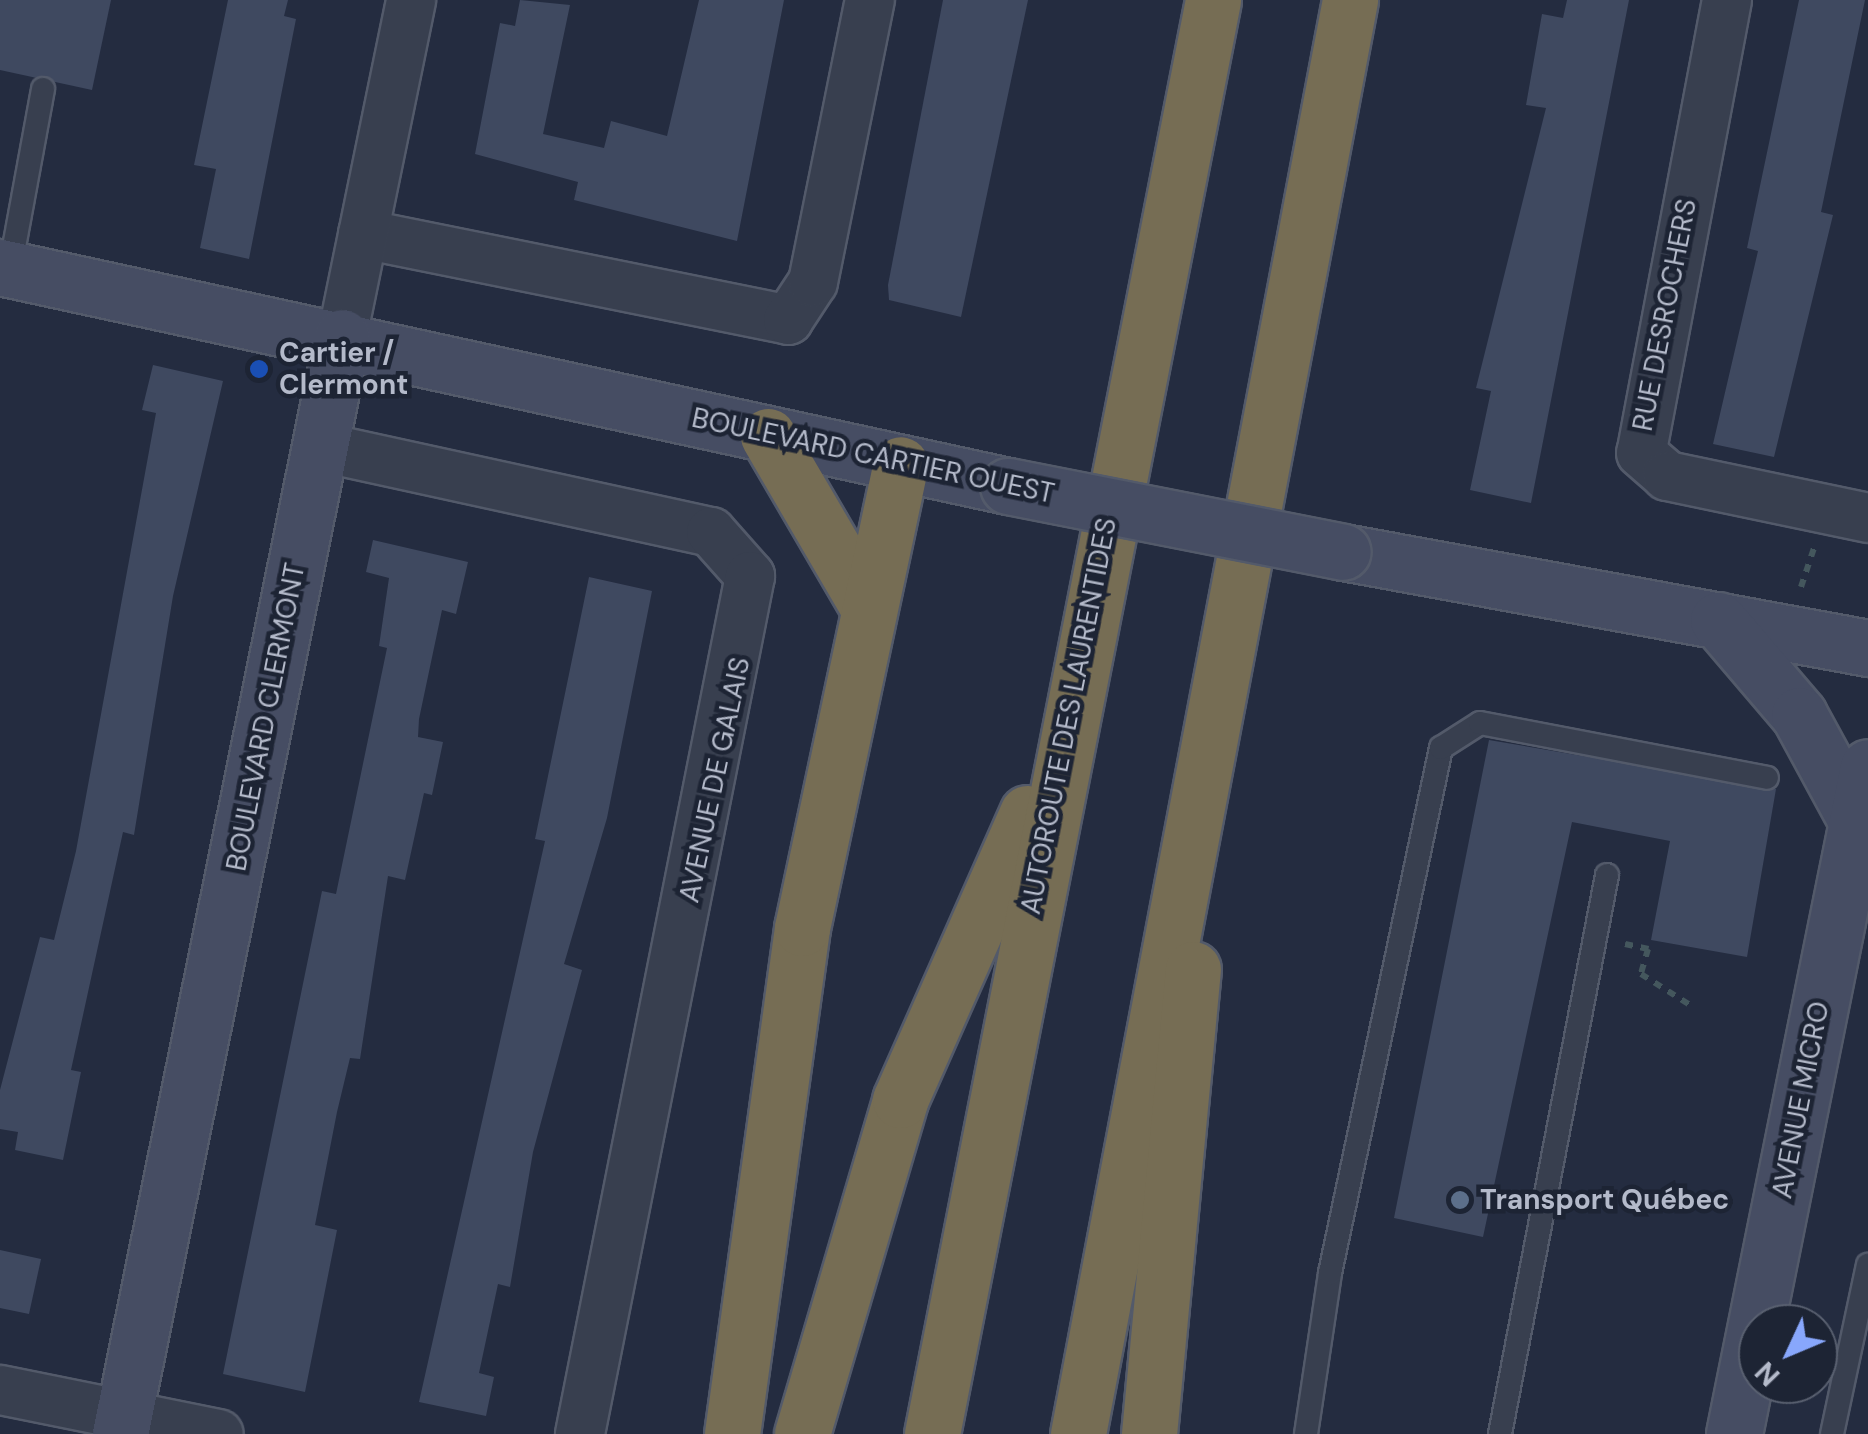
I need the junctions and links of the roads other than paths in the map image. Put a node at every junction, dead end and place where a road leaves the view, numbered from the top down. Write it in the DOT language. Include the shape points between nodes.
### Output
graph roads {
  1 [pos="412,0"];
  2 [pos="870,0"];
  3 [pos="1213,0"];
  4 [pos="1350,0"];
  5 [pos="1728,0"];
  6 [pos="43,90"];
  7 [pos="11,205"];
  8 [pos="363,234"];
  9 [pos="5,268"];
  10 [pos="342,337"];
  11 [pos="768,436"];
  12 [pos="321,447"];
  13 [pos="900,464"];
  14 [pos="1868,518"];
  15 [pos="865,602"];
  16 [pos="1226,617"];
  17 [pos="1718,620"];
  18 [pos="1868,648"];
  19 [pos="1064,728"];
  20 [pos="1868,766"];
  21 [pos="1767,778"];
  22 [pos="1857,822"];
  23 [pos="1607,874"];
  24 [pos="1868,1264"];
  25 [pos="0,1390"];
  26 [pos="122,1424"];
  27 [pos="219,1434"];
  28 [pos="580,1434"];
  29 [pos="732,1434"];
  30 [pos="802,1434"];
  31 [pos="932,1434"];
  32 [pos="1078,1434"];
  33 [pos="1149,1434"];
  34 [pos="1306,1434"];
  35 [pos="1500,1434"];
  36 [pos="1734,1434"];
  37 [pos="1832,1434"];
  1 -- 8 [label="street, BOULEVARD CLERMONT"];
  2 -- 8 [label="street" via="814,282 803,310 788,320"];
  3 -- 19 [label="highway, AUTOROUTE DES LAURENTIDES"];
  4 -- 16 [label="highway"];
  5 -- 14 [label="street, RUE DESROCHERS" via="1641,453 1667,476"];
  6 -- 7 [label="lane"];
  7 -- 9 [label="lane"];
  8 -- 10 [label="street, BOULEVARD CLERMONT"];
  9 -- 10 [label="street, BOULEVARD CARTIER OUEST"];
  10 -- 11 [label="street, BOULEVARD CARTIER OUEST"];
  10 -- 12 [label="street, BOULEVARD CLERMONT"];
  11 -- 13 [label="street, BOULEVARD CARTIER OUEST"];
  11 -- 15 [label="highway"];
  12 -- 26 [label="street, BOULEVARD CLERMONT"];
  12 -- 28 [label="street, AVENUE DE GALAIS" via="711,532 750,576"];
  13 -- 15 [label="highway"];
  13 -- 17 [label="street, BOULEVARD CARTIER OUEST, bridge"];
  15 -- 29 [label="highway" via="802,928"];
  16 -- 32 [label="highway"];
  16 -- 33 [label="highway"];
  17 -- 18 [label="street, BOULEVARD CARTIER OUEST"];
  17 -- 22 [label="street" via="1799,716"];
  19 -- 30 [label="highway" via="900,1100"];
  19 -- 31 [label="highway, AUTOROUTE DES LAURENTIDES"];
  20 -- 22 [label="street, AVENUE MICRO"];
  21 -- 34 [label="lane" via="1480,723 1441,748 1330,1272"];
  22 -- 36 [label="street, AVENUE MICRO"];
  23 -- 35 [label="lane"];
  24 -- 37 [label="lane"];
  25 -- 26 [label="street"];
  26 -- 27 [label="street"];
}
